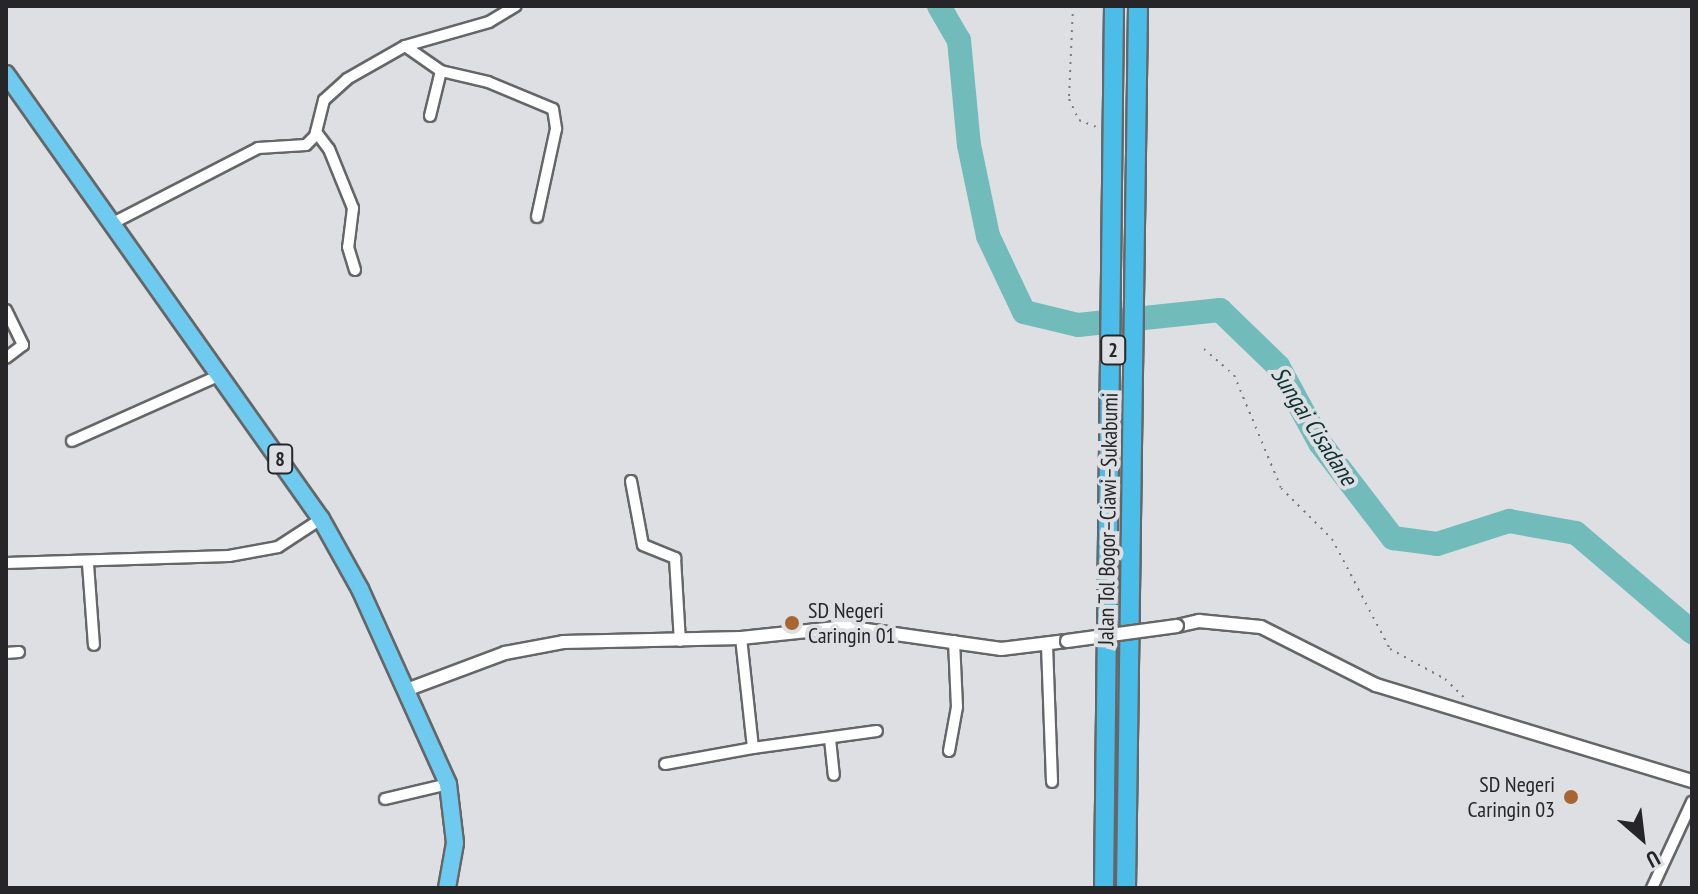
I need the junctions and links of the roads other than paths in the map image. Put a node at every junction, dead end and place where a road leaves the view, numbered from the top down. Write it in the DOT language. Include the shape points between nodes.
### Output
graph roads {
  1 [pos="516,6"];
  2 [pos="1114,6"];
  3 [pos="1138,6"];
  4 [pos="405,46"];
  5 [pos="441,71"];
  6 [pos="6,74"];
  7 [pos="430,116"];
  8 [pos="316,132"];
  9 [pos="537,217"];
  10 [pos="111,224"];
  11 [pos="355,270"];
  12 [pos="6,310"];
  13 [pos="6,358"];
  14 [pos="218,376"];
  15 [pos="72,441"];
  16 [pos="631,481"];
  17 [pos="321,519"];
  18 [pos="6,563"];
  19 [pos="88,564"];
  20 [pos="741,638"];
  21 [pos="680,641"];
  22 [pos="954,641"];
  23 [pos="94,645"];
  24 [pos="1047,645"];
  25 [pos="19,652"];
  26 [pos="6,653"];
  27 [pos="409,689"];
  28 [pos="877,731"];
  29 [pos="830,739"];
  30 [pos="753,748"];
  31 [pos="949,751"];
  32 [pos="665,764"];
  33 [pos="834,775"];
  34 [pos="1692,781"];
  35 [pos="1052,782"];
  36 [pos="448,784"];
  37 [pos="385,799"];
  38 [pos="1692,802"];
  39 [pos="447,888"];
  40 [pos="1104,888"];
  41 [pos="1126,888"];
  42 [pos="1652,888"];
  1 -- 4 [label="street" via="489,22"];
  2 -- 40 [label="highway, Jalan Tol Bogor–Ciawi–Sukabumi / 2"];
  3 -- 41 [label="highway, Jalan Tol Bogor–Ciawi–Sukabumi / 2"];
  4 -- 5 [label="street"];
  4 -- 8 [label="street" via="332,90 320,106"];
  5 -- 7 [label="street"];
  5 -- 9 [label="street" via="488,82 553,109 556,129"];
  6 -- 10 [label="highway, 8"];
  8 -- 10 [label="street" via="301,147 252,151"];
  8 -- 11 [label="street" via="329,149 353,208 348,247"];
  10 -- 14 [label="highway, 8"];
  12 -- 13 [label="street" via="23,345"];
  14 -- 15 [label="street"];
  14 -- 17 [label="highway, 8"];
  16 -- 21 [label="street" via="643,545 675,558"];
  17 -- 19 [label="street" via="263,551"];
  17 -- 27 [label="highway, 8"];
  18 -- 19 [label="street"];
  19 -- 23 [label="street"];
  20 -- 21 [label="street"];
  20 -- 22 [label="street" via="845,627"];
  20 -- 30 [label="street"];
  21 -- 27 [label="street" via="563,642 526,648"];
  22 -- 24 [label="street" via="1001,649"];
  22 -- 31 [label="street" via="957,707"];
  24 -- 34 [label="street, bridge" via="1199,621 1261,627 1376,685"];
  24 -- 35 [label="street"];
  25 -- 26 [label="street"];
  27 -- 36 [label="highway, 8"];
  28 -- 29 [label="street"];
  29 -- 30 [label="street"];
  29 -- 33 [label="street"];
  30 -- 32 [label="street"];
  36 -- 37 [label="street"];
  36 -- 39 [label="highway, 8" via="455,843"];
  38 -- 42 [label="street"];
}
